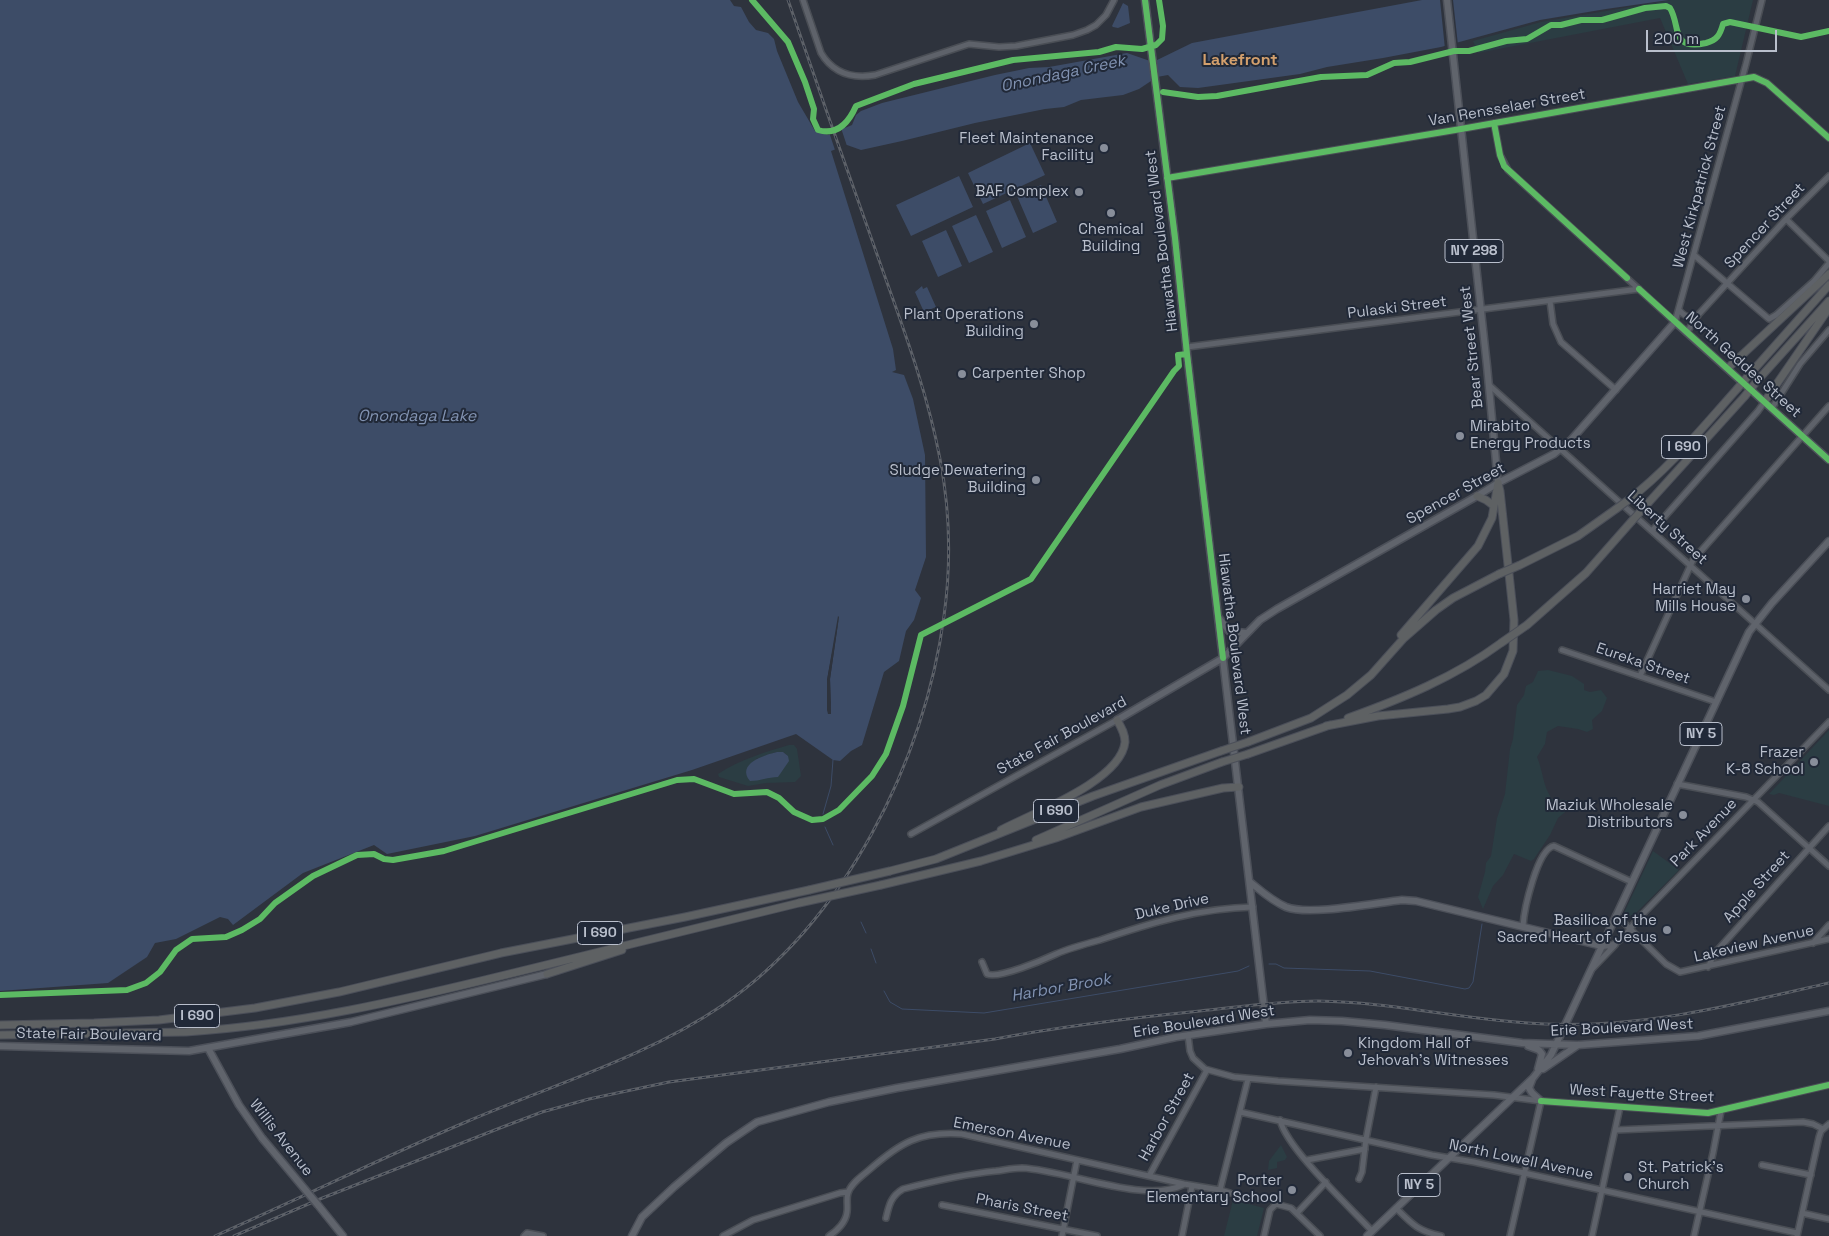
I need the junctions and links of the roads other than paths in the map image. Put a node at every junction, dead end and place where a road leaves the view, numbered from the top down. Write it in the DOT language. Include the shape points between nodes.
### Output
graph roads {
  1 [pos="803,0"];
  2 [pos="1114,0"];
  3 [pos="1145,0"];
  4 [pos="1447,0"];
  5 [pos="1762,0"];
  6 [pos="1742,80"];
  7 [pos="1494,123"];
  8 [pos="1461,129"];
  9 [pos="1829,138"];
  10 [pos="1829,176"];
  11 [pos="1168,178"];
  12 [pos="1786,219"];
  13 [pos="1694,255"];
  14 [pos="1829,261"];
  15 [pos="1829,274"];
  16 [pos="1627,278"];
  17 [pos="1728,283"];
  18 [pos="1829,285"];
  19 [pos="1640,289"];
  20 [pos="1618,291"];
  21 [pos="1550,301"];
  22 [pos="1829,302"];
  23 [pos="1829,308"];
  24 [pos="1480,310"];
  25 [pos="1679,310"];
  26 [pos="1698,315"];
  27 [pos="1676,322"];
  28 [pos="1829,330"];
  29 [pos="1687,332"];
  30 [pos="1187,346"];
  31 [pos="1728,368"];
  32 [pos="1489,385"];
  33 [pos="1616,390"];
  34 [pos="1765,401"];
  35 [pos="1829,406"];
  36 [pos="1772,408"];
  37 [pos="1803,436"];
  38 [pos="1560,450"];
  39 [pos="1829,460"];
  40 [pos="1498,483"];
  41 [pos="1477,496"];
  42 [pos="1494,506"];
  43 [pos="1652,531"];
  44 [pos="1829,541"];
  45 [pos="1690,565"];
  46 [pos="1218,617"];
  47 [pos="1755,623"];
  48 [pos="1246,633"];
  49 [pos="1562,650"];
  50 [pos="1223,658"];
  51 [pos="1386,658"];
  52 [pos="1640,676"];
  53 [pos="1829,690"];
  54 [pos="1716,702"];
  55 [pos="1116,720"];
  56 [pos="1829,722"];
  57 [pos="1326,726"];
  58 [pos="1677,784"];
  59 [pos="1239,787"];
  60 [pos="1753,800"];
  61 [pos="1829,826"];
  62 [pos="911,834"];
  63 [pos="970,847"];
  64 [pos="1809,848"];
  65 [pos="1008,852"];
  66 [pos="1829,866"];
  67 [pos="1250,882"];
  68 [pos="1632,882"];
  69 [pos="1253,907"];
  70 [pos="1616,915"];
  71 [pos="1829,925"];
  72 [pos="1523,926"];
  73 [pos="1630,929"];
  74 [pos="651,939"];
  75 [pos="1829,940"];
  76 [pos="1618,941"];
  77 [pos="1813,943"];
  78 [pos="1602,946"];
  79 [pos="982,962"];
  80 [pos="1708,967"];
  81 [pos="1590,972"];
  82 [pos="547,974"];
  83 [pos="1829,1011"];
  84 [pos="1266,1024"];
  85 [pos="0,1025"];
  86 [pos="1188,1035"];
  87 [pos="0,1036"];
  88 [pos="1522,1043"];
  89 [pos="1578,1045"];
  90 [pos="0,1046"];
  91 [pos="1555,1046"];
  92 [pos="208,1048"];
  93 [pos="1207,1070"];
  94 [pos="1535,1076"];
  95 [pos="1248,1079"];
  96 [pos="1829,1086"];
  97 [pos="1376,1088"];
  98 [pos="1511,1098"];
  99 [pos="1541,1101"];
  100 [pos="1620,1107"];
  101 [pos="1721,1111"];
  102 [pos="1240,1112"];
  103 [pos="1280,1120"];
  104 [pos="1829,1124"];
  105 [pos="1718,1126"];
  106 [pos="1823,1129"];
  107 [pos="1616,1130"];
  108 [pos="1366,1139"];
  109 [pos="1365,1149"];
  110 [pos="1447,1158"];
  111 [pos="1077,1160"];
  112 [pos="1307,1160"];
  113 [pos="1762,1165"];
  114 [pos="1525,1173"];
  115 [pos="1149,1176"];
  116 [pos="1810,1176"];
  117 [pos="1074,1177"];
  118 [pos="1359,1179"];
  119 [pos="1326,1182"];
  120 [pos="1184,1184"];
  121 [pos="1192,1186"];
  122 [pos="1220,1190"];
  123 [pos="1602,1190"];
  124 [pos="848,1192"];
  125 [pos="1230,1193"];
  126 [pos="942,1205"];
  127 [pos="1396,1208"];
  128 [pos="1700,1212"];
  129 [pos="1297,1213"];
  130 [pos="1802,1213"];
  131 [pos="886,1218"];
  132 [pos="1829,1219"];
  133 [pos="1416,1228"];
  134 [pos="1063,1229"];
  135 [pos="1372,1231"];
  136 [pos="525,1235"];
  137 [pos="833,1235"];
  138 [pos="1797,1235"];
  139 [pos="343,1236"];
  140 [pos="543,1236"];
  141 [pos="632,1236"];
  142 [pos="723,1236"];
  143 [pos="1062,1236"];
  144 [pos="1097,1236"];
  145 [pos="1182,1236"];
  146 [pos="1264,1236"];
  147 [pos="1320,1236"];
  148 [pos="1367,1236"];
  149 [pos="1422,1236"];
  150 [pos="1441,1236"];
  151 [pos="1510,1236"];
  152 [pos="1592,1236"];
  153 [pos="1694,1236"];
  1 -- 2 [label="street" via="824,59 845,74 865,77 969,44 1016,46 1080,33 1106,16"];
  3 -- 11 [label="main road, Hiawatha Boulevard West"];
  4 -- 8 [label="main road, Bear Street West / NY 298"];
  5 -- 6 [label="street, West Kirkpatrick Street"];
  6 -- 7 [label="street, Van Rensselaer Street"];
  6 -- 9 [label="street, Van Rensselaer Street" via="1754,77 1767,83"];
  6 -- 13 [label="street, West Kirkpatrick Street"];
  7 -- 8 [label="street, Van Rensselaer Street"];
  7 -- 16 [label="street, North Geddes Street" via="1504,166"];
  8 -- 11 [label="street, Van Rensselaer Street"];
  8 -- 24 [label="main road, Bear Street West / NY 298"];
  10 -- 12 [label="street, Spencer Street"];
  11 -- 30 [label="main road, Hiawatha Boulevard West"];
  12 -- 14 [label="street"];
  12 -- 17 [label="street, Spencer Street"];
  13 -- 17 [label="street"];
  13 -- 25 [label="street, West Kirkpatrick Street"];
  14 -- 17 [label="street" via="1814,281 1769,319"];
  15 -- 31 [label="highway"];
  16 -- 19 [label="street, North Geddes Street"];
  16 -- 20 [label="street" via="1624,287"];
  17 -- 26 [label="street, Spencer Street"];
  18 -- 51 [label="highway, I 690, bridge" via="1672,461 1643,489 1578,536 1454,598 1404,638"];
  19 -- 20 [label="street, Pulaski Street"];
  19 -- 27 [label="street, North Geddes Street"];
  20 -- 21 [label="street, Pulaski Street"];
  21 -- 24 [label="street, Pulaski Street"];
  21 -- 33 [label="street" via="1553,324 1561,342"];
  22 -- 57 [label="highway, I 690, bridge" via="1586,572 1527,625 1464,667 1417,691"];
  23 -- 34 [label="highway"];
  24 -- 30 [label="street, Pulaski Street"];
  24 -- 32 [label="main road, Bear Street West / NY 298"];
  25 -- 26 [label="street" via="1687,317"];
  25 -- 27 [label="street, West Kirkpatrick Street"];
  26 -- 29 [label="street, Spencer Street"];
  27 -- 29 [label="main road, North Geddes Street"];
  27 -- 33 [label="main road, Spencer Street"];
  28 -- 36 [label="street" via="1800,364"];
  29 -- 31 [label="main road, North Geddes Street"];
  30 -- 46 [label="main road, Hiawatha Boulevard West"];
  31 -- 34 [label="main road, North Geddes Street"];
  32 -- 38 [label="street, Liberty Street"];
  32 -- 40 [label="main road, Bear Street West / NY 298"];
  33 -- 38 [label="main road, Spencer Street"];
  34 -- 36 [label="main road, North Geddes Street"];
  34 -- 43 [label="street"];
  35 -- 37 [label="street"];
  36 -- 37 [label="main road, North Geddes Street"];
  37 -- 39 [label="main road, North Geddes Street"];
  37 -- 45 [label="street"];
  38 -- 40 [label="main road, Spencer Street"];
  38 -- 43 [label="street, Liberty Street"];
  40 -- 41 [label="main road, Spencer Street"];
  40 -- 42 [label="highway"];
  40 -- 57 [label="highway" via="1514,620 1514,651 1504,674 1486,695 1460,707 1378,716"];
  41 -- 42 [label="highway"];
  41 -- 48 [label="main road, Spencer Street" via="1277,609"];
  42 -- 51 [label="highway" via="1492,518 1478,546 1406,629"];
  43 -- 45 [label="street, Liberty Street"];
  44 -- 47 [label="main road, NY 5"];
  45 -- 47 [label="street, Liberty Street"];
  45 -- 52 [label="street"];
  46 -- 48 [label="main road" via="1229,630"];
  46 -- 50 [label="main road, Hiawatha Boulevard West"];
  47 -- 53 [label="street, Liberty Street"];
  47 -- 54 [label="main road, NY 5"];
  48 -- 50 [label="main road, Spencer Street"];
  49 -- 52 [label="street, Eureka Street"];
  50 -- 55 [label="main road, State Fair Boulevard"];
  50 -- 59 [label="main road, Hiawatha Boulevard West"];
  51 -- 63 [label="highway, I 690, bridge" via="1358,686 1298,723 1093,796"];
  52 -- 54 [label="street, Eureka Street"];
  54 -- 58 [label="main road, NY 5"];
  55 -- 62 [label="street, State Fair Boulevard"];
  55 -- 63 [label="highway" via="1124,733 1123,748 1114,764 1102,775 1069,796"];
  56 -- 60 [label="street, Park Avenue"];
  57 -- 65 [label="highway, I 690, bridge" via="1144,792"];
  58 -- 60 [label="street"];
  58 -- 68 [label="main road, NY 5"];
  59 -- 65 [label="highway" via="1141,807"];
  59 -- 67 [label="main road, Hiawatha Boulevard West"];
  60 -- 64 [label="street"];
  60 -- 73 [label="street, Park Avenue"];
  61 -- 64 [label="street, Apple Street"];
  63 -- 85 [label="highway, I 690, bridge" via="936,859 809,890 501,953 330,994 255,1008 159,1020"];
  64 -- 66 [label="street"];
  64 -- 80 [label="street, Apple Street" via="1715,953"];
  65 -- 74 [label="highway, I 690, bridge" via="950,869"];
  67 -- 69 [label="main road, Hiawatha Boulevard West"];
  67 -- 72 [label="main road" via="1278,903 1294,910 1416,900"];
  68 -- 70 [label="main road, NY 5"];
  68 -- 72 [label="street" via="1550,846 1534,877"];
  69 -- 79 [label="street, Duke Drive" via="1209,910 1175,917 991,976 985,972"];
  69 -- 84 [label="main road, Hiawatha Boulevard West"];
  70 -- 73 [label="street, Lakeview Avenue"];
  70 -- 78 [label="main road, NY 5"];
  71 -- 77 [label="street"];
  72 -- 78 [label="main road"];
  73 -- 76 [label="street, Park Avenue"];
  73 -- 80 [label="street, Lakeview Avenue" via="1674,970 1683,972"];
  74 -- 82 [label="highway"];
  74 -- 87 [label="highway, I 690" via="408,999 278,1022 186,1032"];
  75 -- 77 [label="street, Lakeview Avenue"];
  76 -- 78 [label="street, Park Avenue"];
  76 -- 81 [label="street, Park Avenue"];
  77 -- 80 [label="street, Lakeview Avenue"];
  78 -- 81 [label="main road, NY 5"];
  81 -- 91 [label="main road, NY 5"];
  82 -- 92 [label="main road, State Fair Boulevard" via="351,1022"];
  83 -- 89 [label="main road, Erie Boulevard West" via="1698,1036"];
  84 -- 86 [label="main road, Erie Boulevard West"];
  84 -- 88 [label="main road, Erie Boulevard West" via="1310,1020 1386,1024"];
  86 -- 93 [label="street" via="1193,1058"];
  86 -- 141 [label="main road, Erie Boulevard West" via="897,1088 757,1122 726,1143 674,1187 642,1218"];
  88 -- 91 [label="main road, Erie Boulevard West"];
  88 -- 94 [label="main road" via="1542,1052 1543,1058"];
  89 -- 91 [label="main road, Erie Boulevard West"];
  89 -- 94 [label="main road"];
  90 -- 92 [label="main road, State Fair Boulevard"];
  91 -- 94 [label="main road, NY 5"];
  92 -- 139 [label="main road, Willis Avenue, bridge" via="239,1105 262,1138"];
  93 -- 95 [label="street, West Fayette Street"];
  93 -- 115 [label="street, Harbor Street"];
  94 -- 98 [label="main road, NY 5"];
  94 -- 99 [label="main road" via="1529,1088"];
  95 -- 97 [label="street, West Fayette Street"];
  95 -- 102 [label="street"];
  96 -- 101 [label="street, West Fayette Street"];
  97 -- 98 [label="street, West Fayette Street"];
  97 -- 108 [label="street"];
  98 -- 99 [label="street, West Fayette Street"];
  98 -- 110 [label="main road, NY 5"];
  99 -- 100 [label="street, West Fayette Street"];
  99 -- 114 [label="street"];
  100 -- 101 [label="street, West Fayette Street" via="1708,1113"];
  100 -- 107 [label="street"];
  101 -- 105 [label="street"];
  102 -- 103 [label="street, North Lowell Avenue"];
  102 -- 122 [label="street"];
  103 -- 108 [label="street, North Lowell Avenue"];
  103 -- 112 [label="street" via="1288,1137"];
  104 -- 106 [label="street"];
  105 -- 106 [label="street" via="1803,1122"];
  105 -- 107 [label="street"];
  105 -- 128 [label="street"];
  106 -- 116 [label="street"];
  107 -- 123 [label="street"];
  108 -- 109 [label="street"];
  108 -- 110 [label="street, North Lowell Avenue"];
  109 -- 112 [label="street"];
  109 -- 118 [label="street"];
  110 -- 114 [label="street, North Lowell Avenue"];
  110 -- 127 [label="main road, NY 5"];
  111 -- 115 [label="street, Emerson Avenue"];
  111 -- 117 [label="street"];
  111 -- 124 [label="street, Emerson Avenue" via="962,1134 933,1134 910,1140 891,1151"];
  112 -- 119 [label="street"];
  113 -- 116 [label="street"];
  114 -- 123 [label="street, North Lowell Avenue"];
  114 -- 151 [label="street"];
  115 -- 120 [label="street, Emerson Avenue"];
  116 -- 130 [label="street"];
  117 -- 120 [label="street" via="1144,1190 1168,1190"];
  117 -- 131 [label="street" via="1022,1168 948,1177 895,1194"];
  117 -- 134 [label="street"];
  119 -- 129 [label="street"];
  119 -- 135 [label="street"];
  120 -- 121 [label="street, Emerson Avenue"];
  121 -- 122 [label="street, Emerson Avenue"];
  121 -- 145 [label="street"];
  122 -- 125 [label="street, Emerson Avenue"];
  123 -- 128 [label="street, North Lowell Avenue"];
  123 -- 152 [label="street"];
  124 -- 137 [label="street" via="846,1217"];
  124 -- 142 [label="street" via="753,1220"];
  126 -- 134 [label="street, Pharis Street"];
  127 -- 133 [label="street"];
  127 -- 135 [label="main road, NY 5"];
  128 -- 138 [label="street, North Lowell Avenue"];
  128 -- 153 [label="street"];
  129 -- 146 [label="street" via="1280,1204 1274,1205"];
  129 -- 147 [label="street"];
  130 -- 132 [label="street"];
  130 -- 138 [label="street"];
  133 -- 149 [label="street"];
  133 -- 150 [label="street"];
  134 -- 143 [label="street"];
  134 -- 144 [label="street, Pharis Street"];
  135 -- 148 [label="main road, NY 5"];
  136 -- 140 [label="street"];
}
